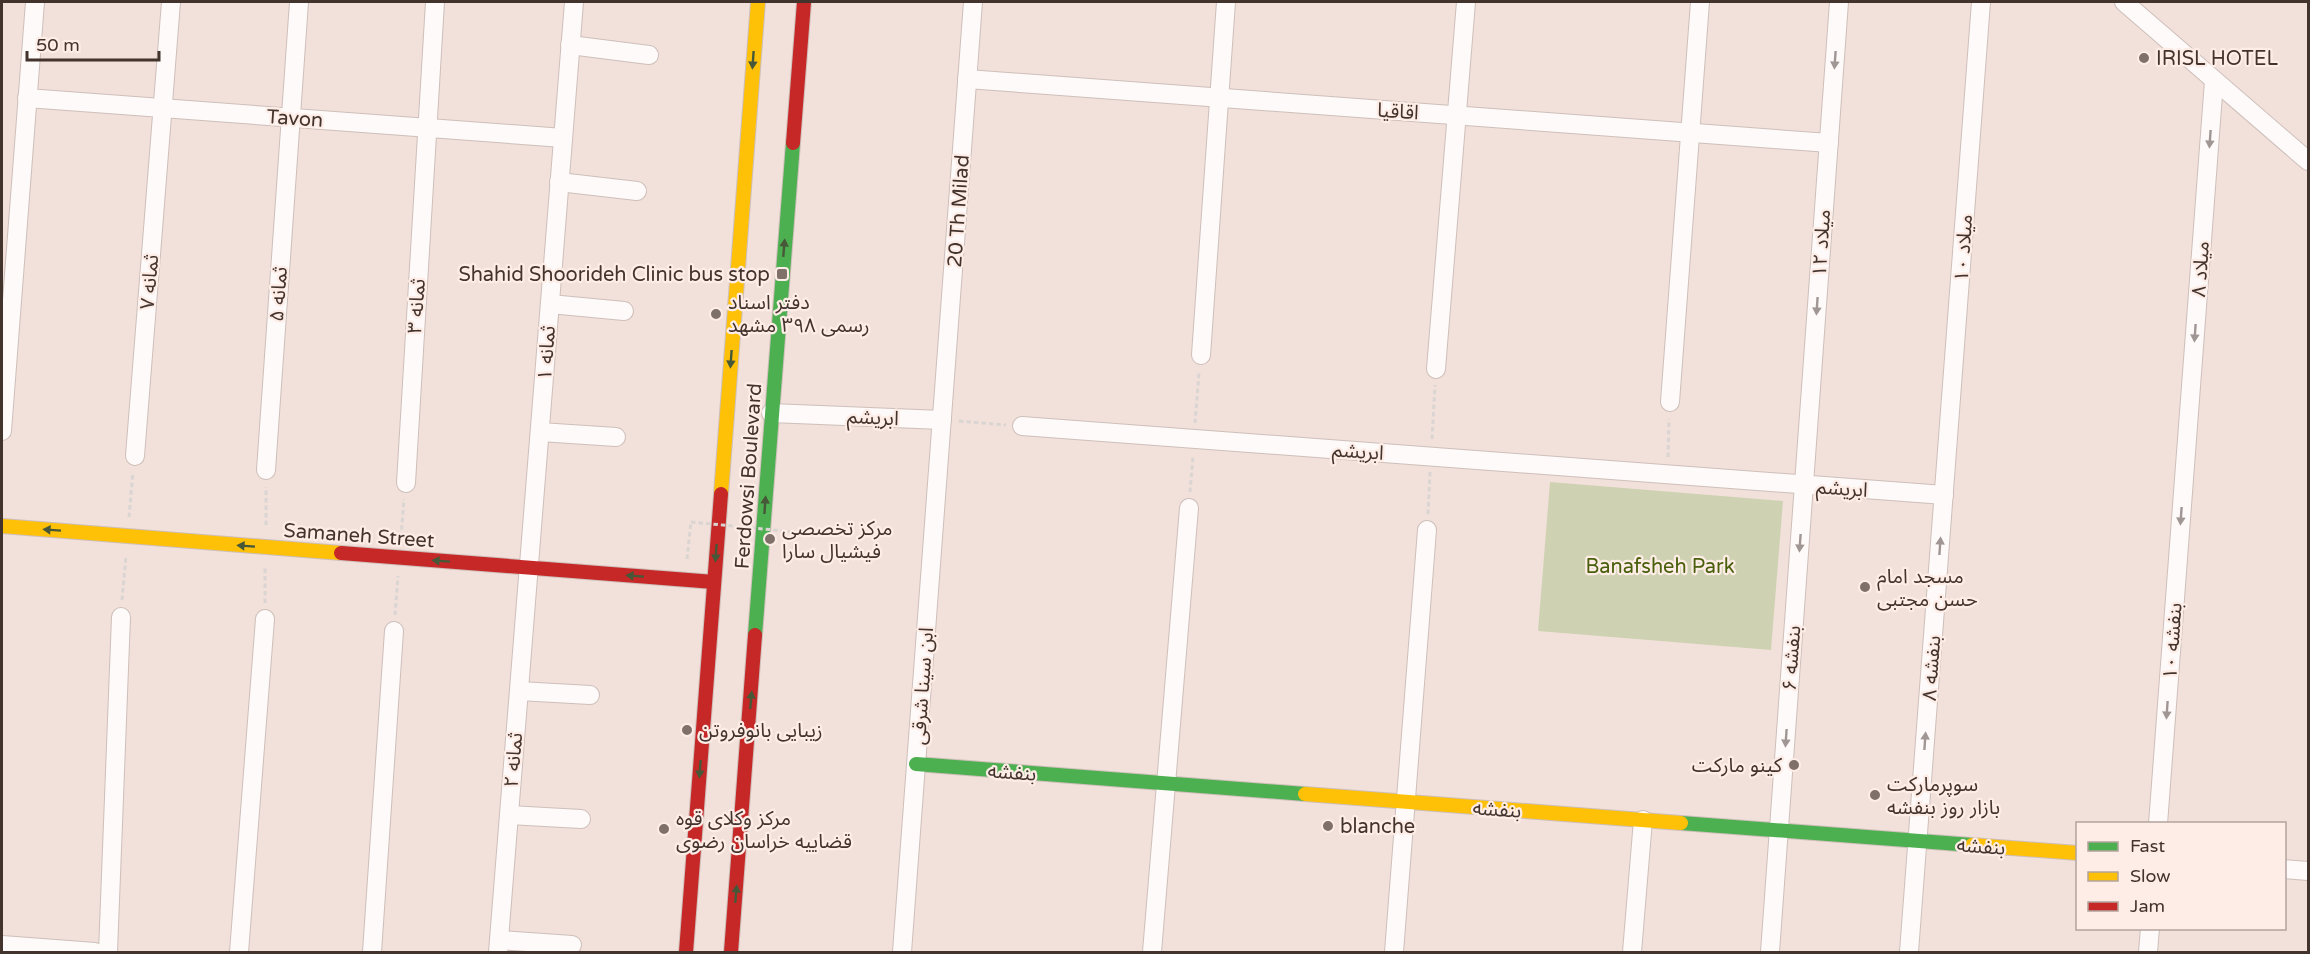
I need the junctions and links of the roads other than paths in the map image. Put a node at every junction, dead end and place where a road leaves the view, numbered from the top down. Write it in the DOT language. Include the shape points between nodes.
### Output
graph roads {
  1 [pos="35,2"];
  2 [pos="171,2"];
  3 [pos="299,2"];
  4 [pos="435,2"];
  5 [pos="574,2"];
  6 [pos="758,2"];
  7 [pos="804,2"];
  8 [pos="973,2"];
  9 [pos="1226,2"];
  10 [pos="1466,2"];
  11 [pos="1700,2"];
  12 [pos="1839,2"];
  13 [pos="1981,2"];
  14 [pos="2124,2"];
  15 [pos="570,45"];
  16 [pos="649,55"];
  17 [pos="967,79"];
  18 [pos="2214,81"];
  19 [pos="27,98"];
  20 [pos="1219,98"];
  21 [pos="162,109"];
  22 [pos="1457,116"];
  23 [pos="291,118"];
  24 [pos="427,128"];
  25 [pos="1690,133"];
  26 [pos="563,138"];
  27 [pos="1829,143"];
  28 [pos="2308,161"];
  29 [pos="559,182"];
  30 [pos="637,191"];
  31 [pos="549,304"];
  32 [pos="624,311"];
  33 [pos="1201,355"];
  34 [pos="1436,369"];
  35 [pos="1670,402"];
  36 [pos="771,412"];
  37 [pos="942,420"];
  38 [pos="1022,426"];
  39 [pos="2,431"];
  40 [pos="540,432"];
  41 [pos="616,437"];
  42 [pos="135,456"];
  43 [pos="2186,458"];
  44 [pos="266,470"];
  45 [pos="406,483"];
  46 [pos="1804,485"];
  47 [pos="1944,495"];
  48 [pos="1189,508"];
  49 [pos="2,526"];
  50 [pos="1427,530"];
  51 [pos="529,567"];
  52 [pos="714,582"];
  53 [pos="121,617"];
  54 [pos="265,619"];
  55 [pos="394,631"];
  56 [pos="519,691"];
  57 [pos="590,695"];
  58 [pos="916,765"];
  59 [pos="1166,784"];
  60 [pos="1404,802"];
  61 [pos="509,815"];
  62 [pos="581,819"];
  63 [pos="1643,820"];
  64 [pos="2158,822"];
  65 [pos="1779,830"];
  66 [pos="1917,841"];
  67 [pos="2076,853"];
  68 [pos="2286,869"];
  69 [pos="2308,871"];
  70 [pos="2150,930"];
  71 [pos="2,945"];
  72 [pos="572,945"];
  73 [pos="499,946"];
  74 [pos="94,952"];
  75 [pos="108,952"];
  76 [pos="239,952"];
  77 [pos="372,952"];
  78 [pos="686,952"];
  79 [pos="731,952"];
  80 [pos="902,952"];
  81 [pos="1152,952"];
  82 [pos="1394,952"];
  83 [pos="1632,952"];
  84 [pos="1770,952"];
  85 [pos="1909,952"];
  86 [pos="2148,952"];
  1 -- 19 [label="street"];
  2 -- 21 [label="street, ثمانه ۷"];
  3 -- 23 [label="street, ثمانه ۵"];
  4 -- 24 [label="street, ثمانه ۳"];
  5 -- 15 [label="street, ثمانه ۱"];
  6 -- 52 [label="main road, Ferdowsi Boulevard, one-way"];
  36 -- 7 [label="main road, Ferdowsi Boulevard, one-way"];
  8 -- 17 [label="street, 20 Th Milad"];
  9 -- 20 [label="street"];
  10 -- 22 [label="street"];
  11 -- 25 [label="street"];
  12 -- 27 [label="street, میلاد ۱۲, one-way"];
  13 -- 47 [label="street, میلاد ۱۰"];
  14 -- 18 [label="street"];
  15 -- 16 [label="street"];
  15 -- 26 [label="street, ثمانه ۱"];
  17 -- 20 [label="street, اقاقیا"];
  17 -- 37 [label="street, 20 Th Milad"];
  18 -- 28 [label="street"];
  18 -- 43 [label="street, میلاد ۸, one-way"];
  19 -- 21 [label="street, Tavon"];
  19 -- 39 [label="street"];
  20 -- 22 [label="street, اقاقیا"];
  20 -- 33 [label="street"];
  21 -- 23 [label="street, Tavon"];
  21 -- 42 [label="street, ثمانه ۷"];
  22 -- 25 [label="street, اقاقیا"];
  22 -- 34 [label="street"];
  23 -- 24 [label="street, Tavon"];
  23 -- 44 [label="street, ثمانه ۵"];
  24 -- 26 [label="street, Tavon"];
  24 -- 45 [label="street, ثمانه ۳"];
  25 -- 27 [label="street, اقاقیا"];
  25 -- 35 [label="street"];
  26 -- 29 [label="street, ثمانه ۱"];
  27 -- 46 [label="street, میلاد ۱۲, one-way"];
  29 -- 30 [label="street"];
  29 -- 31 [label="street, ثمانه ۱"];
  31 -- 32 [label="street"];
  31 -- 40 [label="street, ثمانه ۱"];
  36 -- 37 [label="street, ابریشم"];
  79 -- 36 [label="main road, Ferdowsi Boulevard, one-way"];
  37 -- 58 [label="street, ابن سینا شرقی"];
  38 -- 46 [label="street, ابریشم"];
  40 -- 41 [label="street"];
  40 -- 51 [label="street, ثمانه ۱"];
  43 -- 64 [label="street, بنفشه ۱۰, one-way"];
  46 -- 47 [label="street, ابریشم"];
  46 -- 65 [label="street, بنفشه ۶, one-way"];
  66 -- 47 [label="street, بنفشه ۸, one-way"];
  48 -- 59 [label="street"];
  51 -- 49 [label="main road, Samaneh Street, one-way"];
  50 -- 60 [label="street"];
  52 -- 51 [label="main road, Samaneh Street, one-way"];
  51 -- 56 [label="street, ثمانه ۲"];
  52 -- 78 [label="main road, Ferdowsi Boulevard, one-way"];
  53 -- 75 [label="street"];
  54 -- 76 [label="street"];
  55 -- 77 [label="street"];
  56 -- 57 [label="street"];
  56 -- 61 [label="street, ثمانه ۲"];
  58 -- 59 [label="main road, بنفشه"];
  58 -- 80 [label="street, ابن سینا شرقی"];
  59 -- 60 [label="main road, بنفشه"];
  59 -- 81 [label="street"];
  60 -- 63 [label="main road, بنفشه"];
  60 -- 82 [label="street"];
  61 -- 62 [label="street"];
  61 -- 73 [label="street, ثمانه ۲"];
  63 -- 65 [label="main road, بنفشه"];
  63 -- 83 [label="street"];
  65 -- 66 [label="main road, بنفشه"];
  65 -- 84 [label="street, بنفشه ۶"];
  66 -- 67 [label="main road, بنفشه"];
  66 -- 85 [label="street, بنفشه ۸"];
  68 -- 69 [label="street"];
  70 -- 86 [label="street"];
  71 -- 74 [label="street"];
  72 -- 73 [label="street"];
}
